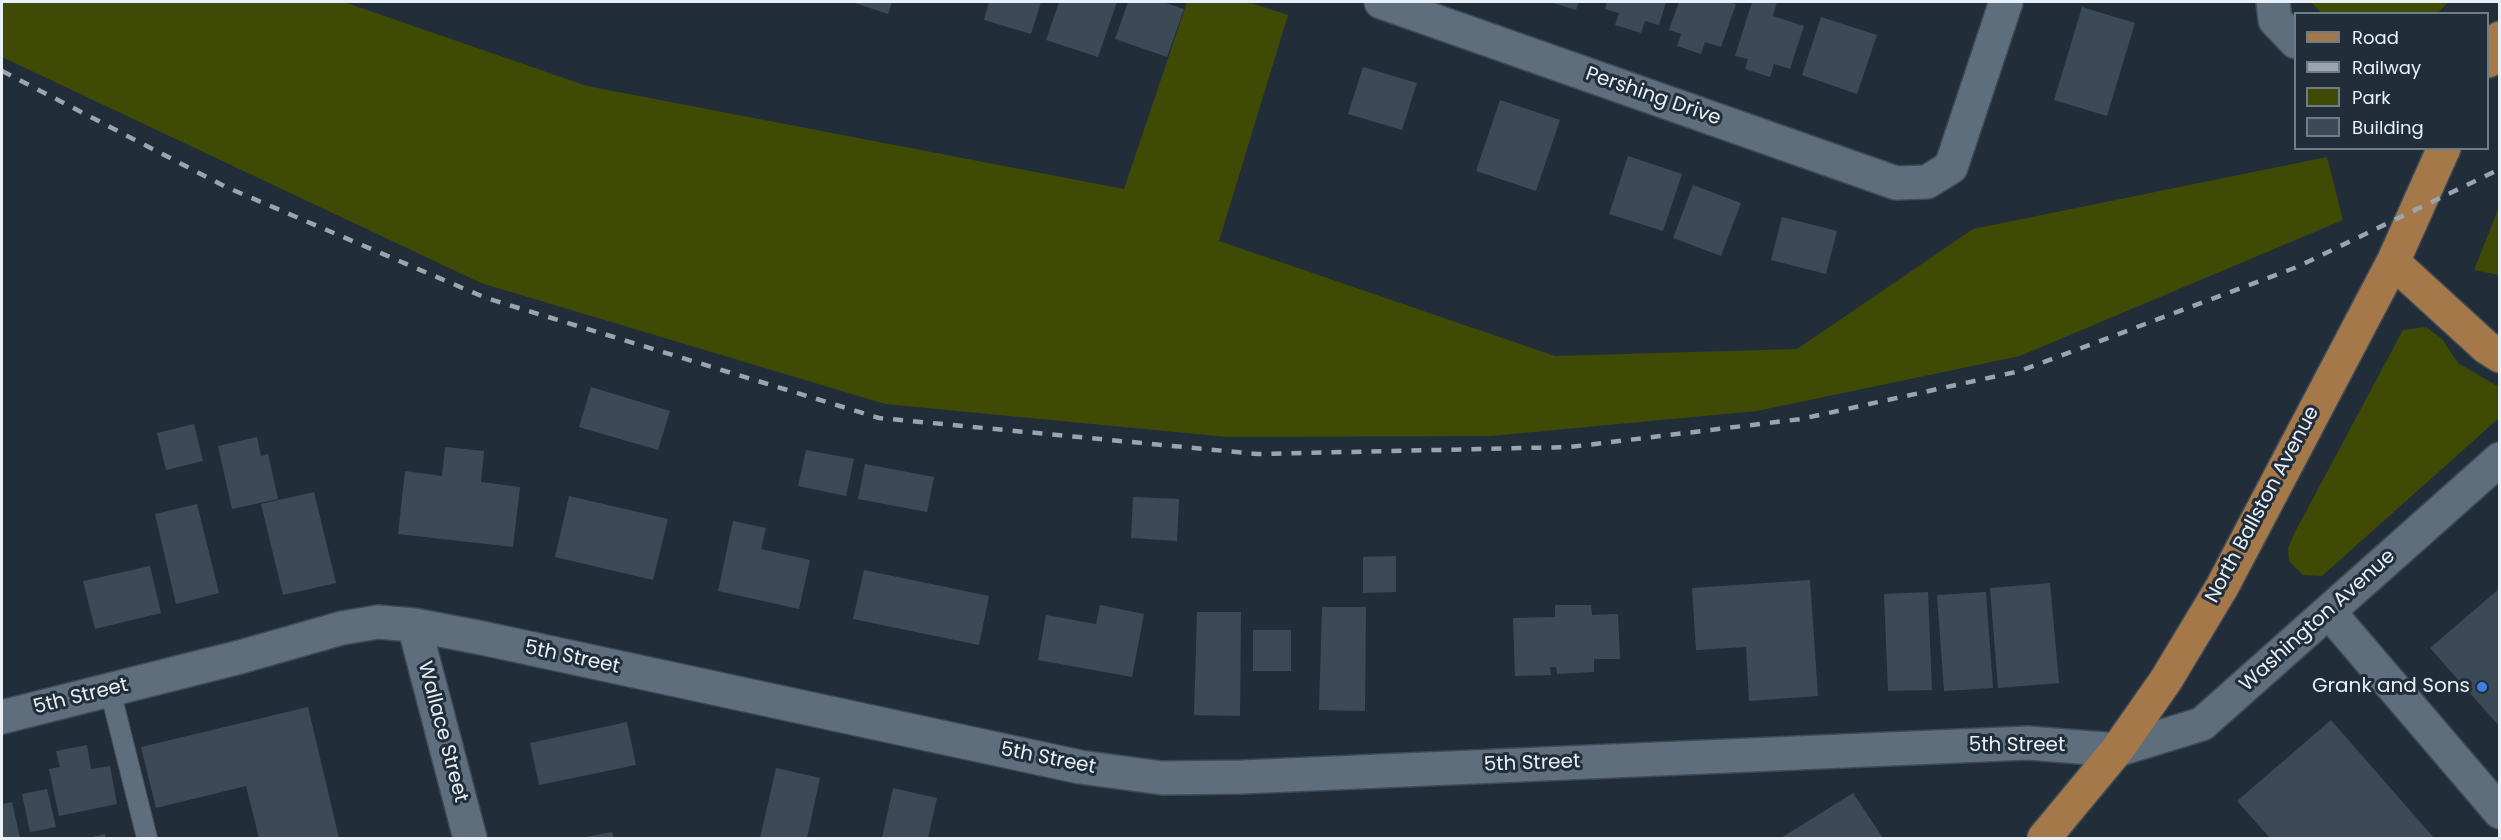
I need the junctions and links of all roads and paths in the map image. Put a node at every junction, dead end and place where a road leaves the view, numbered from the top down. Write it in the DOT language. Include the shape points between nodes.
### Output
graph roads {
  1 [pos="1380,2"];
  2 [pos="2006,2"];
  3 [pos="2273,2"];
  4 [pos="2499,38"];
  5 [pos="2294,41"];
  6 [pos="2489,57"];
  7 [pos="2443,150"];
  8 [pos="2393,262"];
  9 [pos="2499,356"];
  10 [pos="2499,459"];
  11 [pos="2329,612"];
  12 [pos="414,625"];
  13 [pos="110,690"];
  14 [pos="2,717"];
  15 [pos="2117,750"];
  16 [pos="2499,812"];
  17 [pos="147,838"];
  18 [pos="470,838"];
  19 [pos="2044,838"];
  1 -- 2 [label="street, Pershing Drive" via="1896,183 1927,182 1951,167"];
  3 -- 5 [label="street" via="2275,20"];
  4 -- 6 [label="main road"];
  7 -- 8 [label="main road, North Ballston Avenue"];
  8 -- 9 [label="main road"];
  8 -- 15 [label="main road, North Ballston Avenue" via="2222,587 2166,680"];
  10 -- 11 [label="street, Washington Avenue"];
  11 -- 15 [label="street, Washington Avenue" via="2202,724"];
  11 -- 16 [label="street"];
  12 -- 13 [label="street, 5th Street" via="378,622 342,628"];
  12 -- 15 [label="street, 5th Street" via="1080,767 1162,778 2028,743"];
  12 -- 18 [label="street, Wallace Street"];
  13 -- 14 [label="street, 5th Street"];
  13 -- 17 [label="lane"];
  15 -- 19 [label="main road, North Ballston Avenue"];
}
